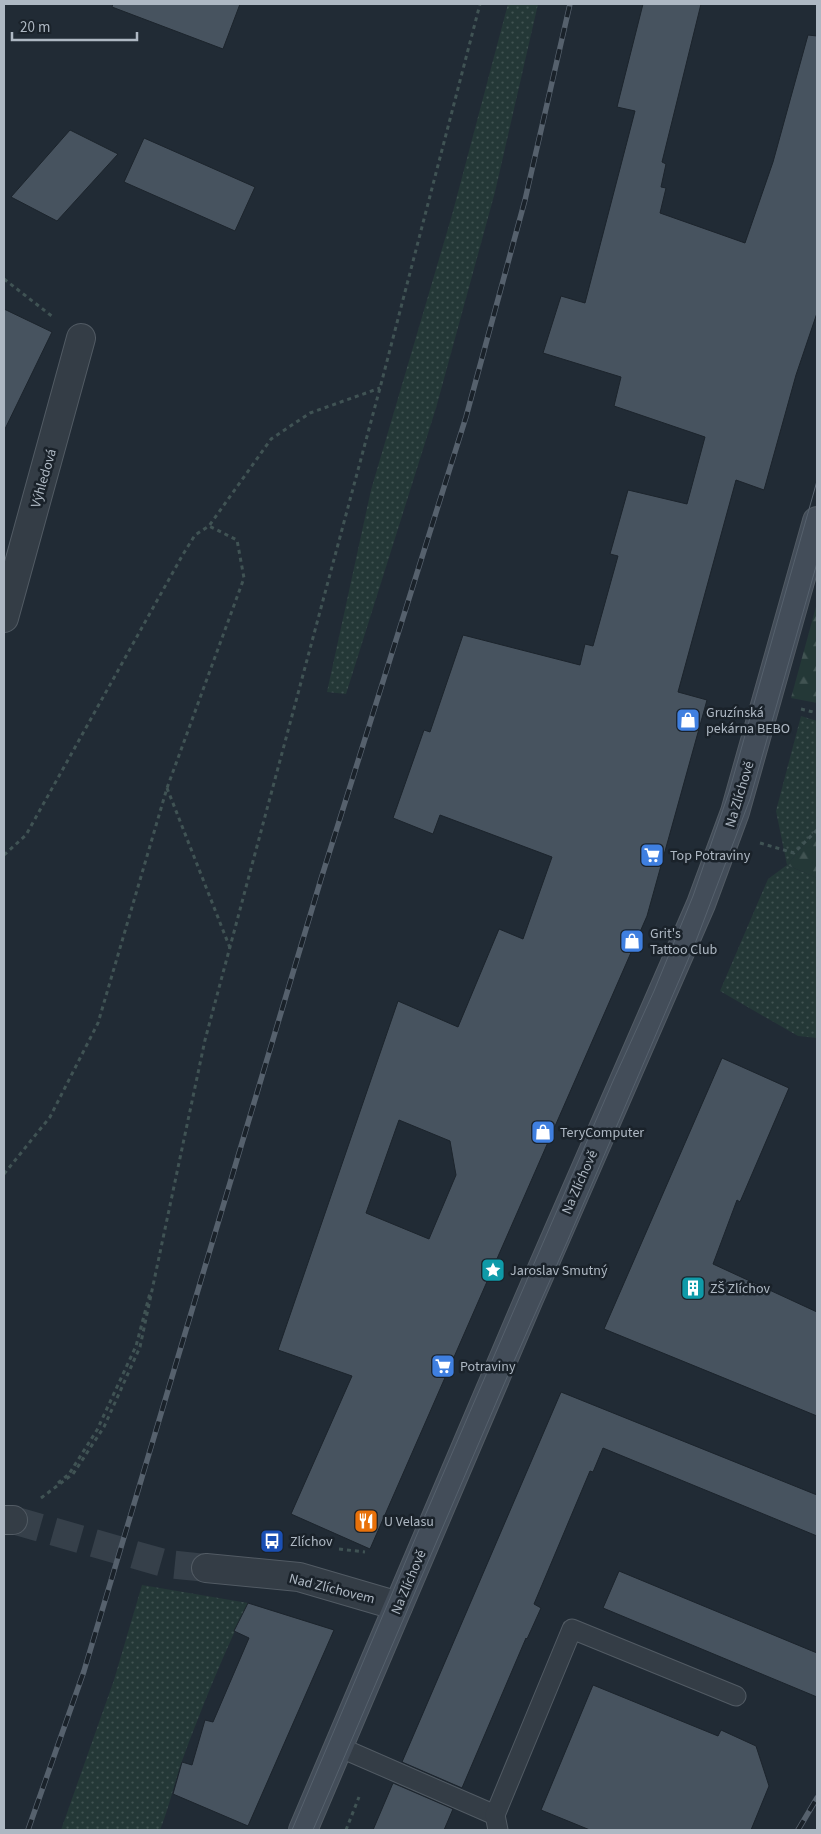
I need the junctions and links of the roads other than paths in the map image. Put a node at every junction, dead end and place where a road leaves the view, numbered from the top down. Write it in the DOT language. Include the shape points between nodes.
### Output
graph roads {
  1 [pos="82,338"];
  2 [pos="817,521"];
  3 [pos="4,618"];
  4 [pos="206,1568"];
  5 [pos="398,1606"];
  6 [pos="736,1696"];
  7 [pos="338,1747"];
  8 [pos="496,1823"];
  9 [pos="302,1830"];
  1 -- 3 [label="street, Výhledová"];
  2 -- 5 [label="street, Na Zlíchově" via="740,796 708,886"];
  4 -- 5 [label="street, Nad Zlíchovem" via="299,1577"];
  5 -- 7 [label="street, Na Zlíchově"];
  6 -- 8 [label="lane" via="572,1629"];
  7 -- 8 [label="lane"];
  7 -- 9 [label="street, Na Zlíchově"];
}
